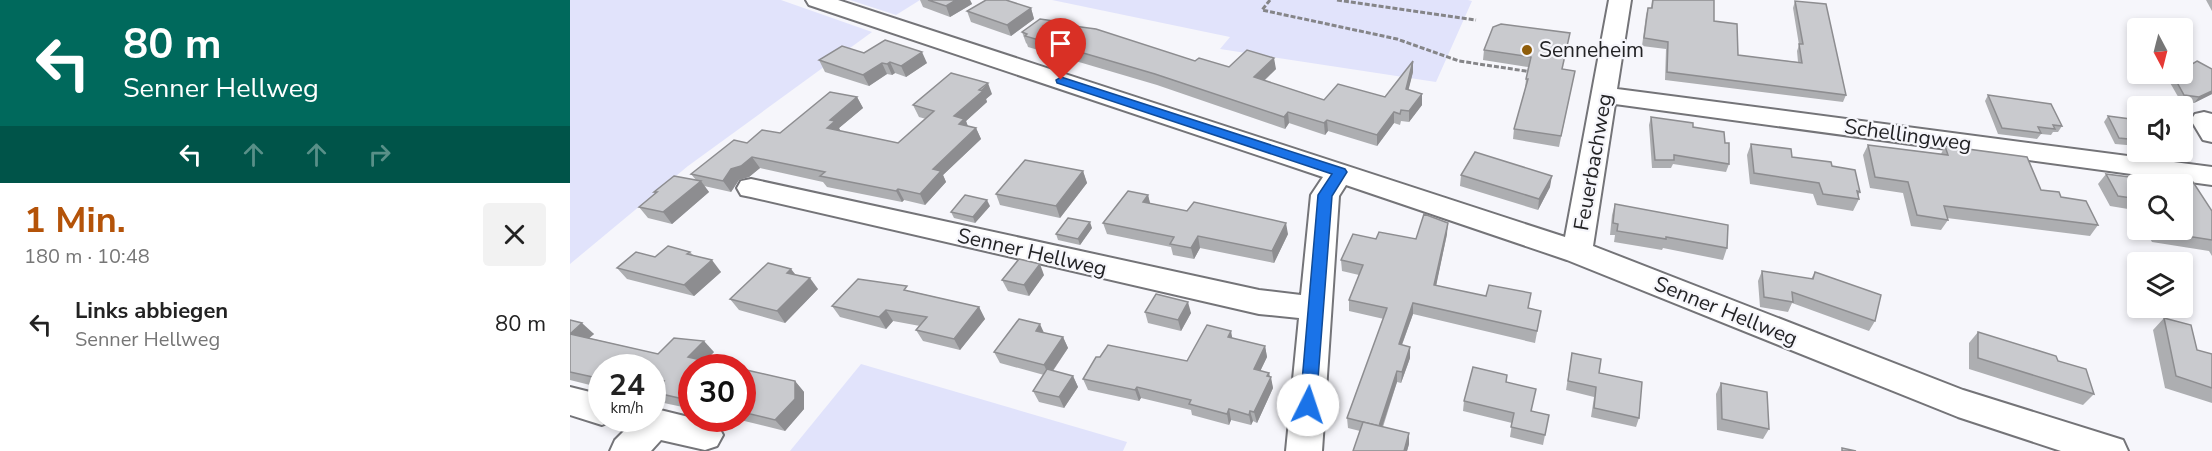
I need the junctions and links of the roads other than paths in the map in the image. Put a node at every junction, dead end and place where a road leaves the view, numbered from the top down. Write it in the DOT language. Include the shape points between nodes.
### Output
graph roads {
  1 [pos="817,0"];
  2 [pos="1620,0"];
  3 [pos="1605,94"];
  4 [pos="2212,122"];
  5 [pos="2212,134"];
  6 [pos="1340,172"];
  7 [pos="2212,176"];
  8 [pos="751,188"];
  9 [pos="1577,252"];
  10 [pos="1315,308"];
  11 [pos="570,401"];
  12 [pos="588,406"];
  13 [pos="666,426"];
  14 [pos="638,432"];
  15 [pos="705,435"];
  16 [pos="628,451"];
  17 [pos="1304,451"];
  18 [pos="2110,451"];
  1 -- 6 [label="street, Senner Hellweg"];
  2 -- 3 [label="street, Feuerbachweg"];
  3 -- 7 [label="street, Schellingweg"];
  3 -- 9 [label="street, Feuerbachweg"];
  4 -- 5 [label="street" via="2204,120"];
  6 -- 9 [label="street, Senner Hellweg"];
  6 -- 10 [label="street" via="1325,195"];
  8 -- 10 [label="street, Senner Hellweg" via="1259,302"];
  9 -- 18 [label="street, Senner Hellweg" via="1958,403"];
  10 -- 17 [label="street"];
  11 -- 12 [label="street"];
  13 -- 15 [label="street"];
  14 -- 16 [label="street"];
}
